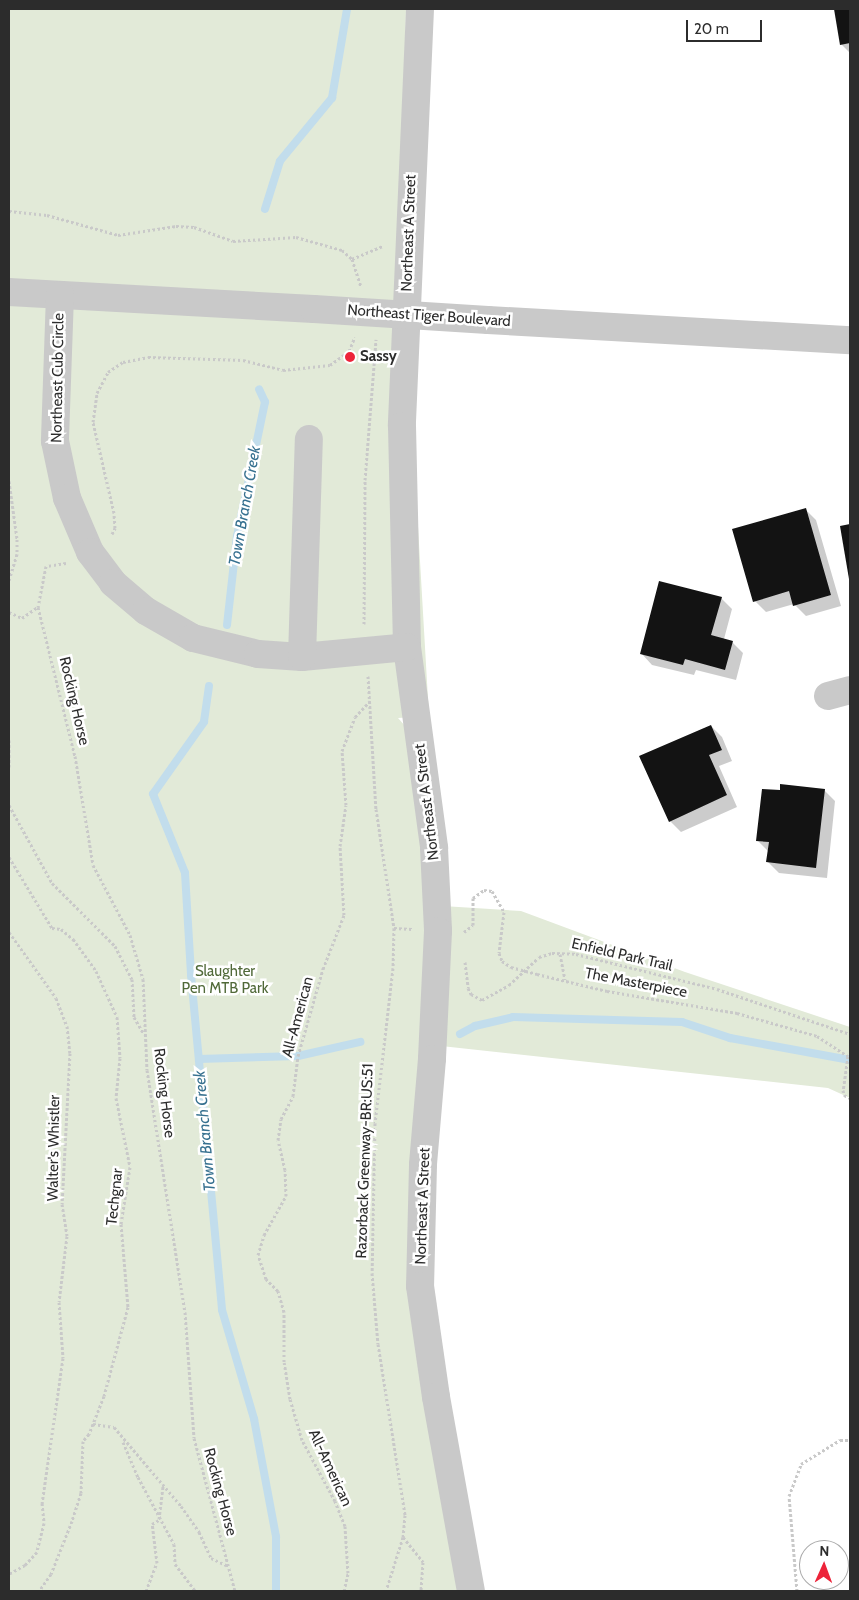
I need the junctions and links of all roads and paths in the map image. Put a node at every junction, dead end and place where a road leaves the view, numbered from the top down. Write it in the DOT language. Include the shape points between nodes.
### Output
graph roads {
  1 [pos="420,9"];
  2 [pos="384,238"];
  3 [pos="383,246"];
  4 [pos="382,256"];
  5 [pos="352,259"];
  6 [pos="9,292"];
  7 [pos="60,295"];
  8 [pos="376,333"];
  9 [pos="850,340"];
  10 [pos="309,439"];
  11 [pos="9,482"];
  12 [pos="73,563"];
  13 [pos="9,578"];
  14 [pos="38,607"];
  15 [pos="9,612"];
  16 [pos="364,629"];
  17 [pos="407,647"];
  18 [pos="302,657"];
  19 [pos="368,669"];
  20 [pos="371,701"];
  21 [pos="9,740"];
  22 [pos="9,765"];
  23 [pos="9,805"];
  24 [pos="9,857"];
  25 [pos="394,928"];
  26 [pos="423,930"];
  27 [pos="9,932"];
  28 [pos="458,932"];
  29 [pos="463,932"];
  30 [pos="464,942"];
  31 [pos="560,954"];
  32 [pos="465,960"];
  33 [pos="565,980"];
  34 [pos="850,1034"];
  35 [pos="145,1037"];
  36 [pos="850,1098"];
  37 [pos="93,1424"];
  38 [pos="850,1440"];
  39 [pos="123,1441"];
  40 [pos="163,1484"];
  41 [pos="159,1520"];
  42 [pos="402,1537"];
  43 [pos="228,1566"];
  44 [pos="9,1574"];
  45 [pos="39,1591"];
  46 [pos="146,1591"];
  47 [pos="194,1591"];
  48 [pos="235,1591"];
  49 [pos="344,1591"];
  50 [pos="386,1591"];
  51 [pos="421,1591"];
  52 [pos="472,1591"];
  53 [pos="797,1591"];
  1 -- 17 [label="street, Northeast A Street" via="402,426"];
  2 -- 3 [label="path"];
  3 -- 4 [label="path"];
  3 -- 5 [label="path"];
  6 -- 7 [label="street, Northeast Tiger Boulevard"];
  7 -- 9 [label="street, Northeast Tiger Boulevard, bridge"];
  7 -- 18 [label="street, Northeast Cub Circle" via="55,441 67,498 90,552 114,584 146,611 193,638 258,654"];
  8 -- 16 [label="path" via="365,480"];
  10 -- 18 [label="street"];
  11 -- 13 [label="path" via="17,539 17,554"];
  12 -- 14 [label="path" via="46,566"];
  14 -- 15 [label="path" via="22,618"];
  14 -- 35 [label="path, Rocking Horse" via="75,756 93,865 130,936 143,979"];
  17 -- 18 [label="street, Northeast Cub Circle"];
  17 -- 52 [label="street, Northeast A Street" via="434,848 438,931 423,1165 420,1286 436,1397"];
  19 -- 20 [label="path, Razorback Greenway-BR:US:51"];
  20 -- 25 [label="path, Razorback Greenway-BR:US:51" via="376,809"];
  20 -- 49 [label="path, All-American" via="355,717 342,751 346,805 340,846 344,915 323,969 302,1044 293,1096 281,1119 278,1140 285,1170 286,1196 264,1235 258,1255 266,1279 278,1291 284,1312 284,1362 297,1423 344,1526 348,1573"];
  21 -- 22 [label="path"];
  23 -- 35 [label="path" via="52,883 116,946 132,979 134,1017"];
  24 -- 37 [label="path, Techgnar" via="52,928 61,929 73,939 96,971 117,1016 120,1058 116,1098 130,1167 121,1224 128,1307"];
  25 -- 26 [label="path"];
  25 -- 42 [label="path, Razorback Greenway-BR:US:51" via="393,968 375,1123 372,1273 378,1344 405,1515"];
  27 -- 44 [label="path, Walter's Whistler" via="56,998 67,1026 70,1053 62,1204 67,1224 67,1245 59,1302 63,1358 42,1503 44,1523 37,1552 25,1565"];
  28 -- 29 [label="path"];
  29 -- 30 [label="path"];
  29 -- 33 [label="path, The Masterpiece, bridge" via="473,925 473,898 484,890 492,891 504,912 499,953 502,961 511,967"];
  31 -- 32 [label="path, Enfield Park Trail" via="539,957 509,986 482,1000 471,994 468,988"];
  31 -- 33 [label="path"];
  31 -- 34 [label="path, Enfield Park Trail" via="576,954 717,989"];
  33 -- 36 [label="path, The Masterpiece" via="607,991 737,1013 817,1036 848,1056 844,1095"];
  35 -- 43 [label="path, Rocking Horse" via="147,1070 185,1312 194,1438"];
  37 -- 39 [label="path" via="114,1427"];
  37 -- 45 [label="path, Techgnar" via="83,1441 81,1493 72,1521 50,1574"];
  38 -- 53 [label="path" via="840,1440 800,1464 789,1496"];
  39 -- 40 [label="path"];
  39 -- 41 [label="path"];
  40 -- 41 [label="path"];
  40 -- 43 [label="path" via="199,1532 211,1558"];
  41 -- 46 [label="path" via="152,1524 158,1563"];
  41 -- 47 [label="path" via="174,1544 175,1564"];
  42 -- 50 [label="path, Razorback Greenway-BR:US:51"];
  42 -- 51 [label="path" via="423,1562"];
  43 -- 48 [label="path, Rocking Horse"];
}
